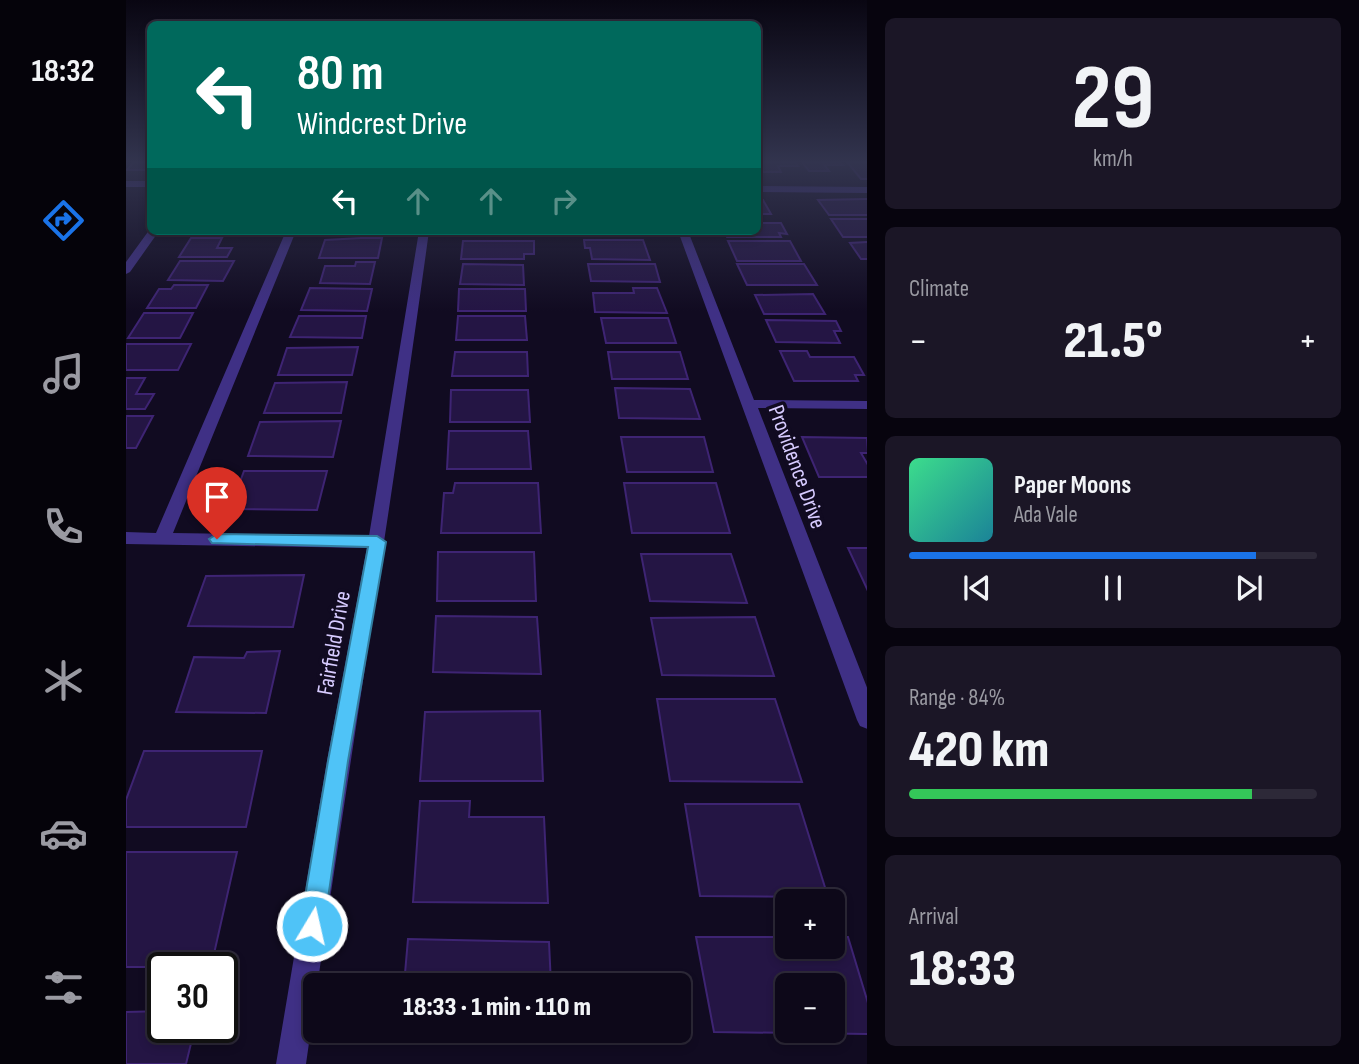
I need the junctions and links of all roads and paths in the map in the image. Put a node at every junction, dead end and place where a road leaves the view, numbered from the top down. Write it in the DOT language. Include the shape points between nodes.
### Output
graph roads {
  1 [pos="152,235"];
  2 [pos="288,235"];
  3 [pos="423,235"];
  4 [pos="685,235"];
  5 [pos="126,270"];
  6 [pos="750,404"];
  7 [pos="867,405"];
  8 [pos="126,538"];
  9 [pos="162,539"];
  10 [pos="377,542"];
  11 [pos="860,678"];
  12 [pos="867,720"];
  13 [pos="291,1064"];
  1 -- 5 [label="street"];
  2 -- 9 [label="street"];
  3 -- 10 [label="street, Fairfield Drive"];
  4 -- 6 [label="street, Providence Drive"];
  6 -- 7 [label="street"];
  6 -- 11 [label="street, Providence Drive"];
  8 -- 9 [label="street"];
  9 -- 10 [label="street"];
  10 -- 13 [label="street, Fairfield Drive"];
  11 -- 12 [label="street, Providence Drive"];
}
